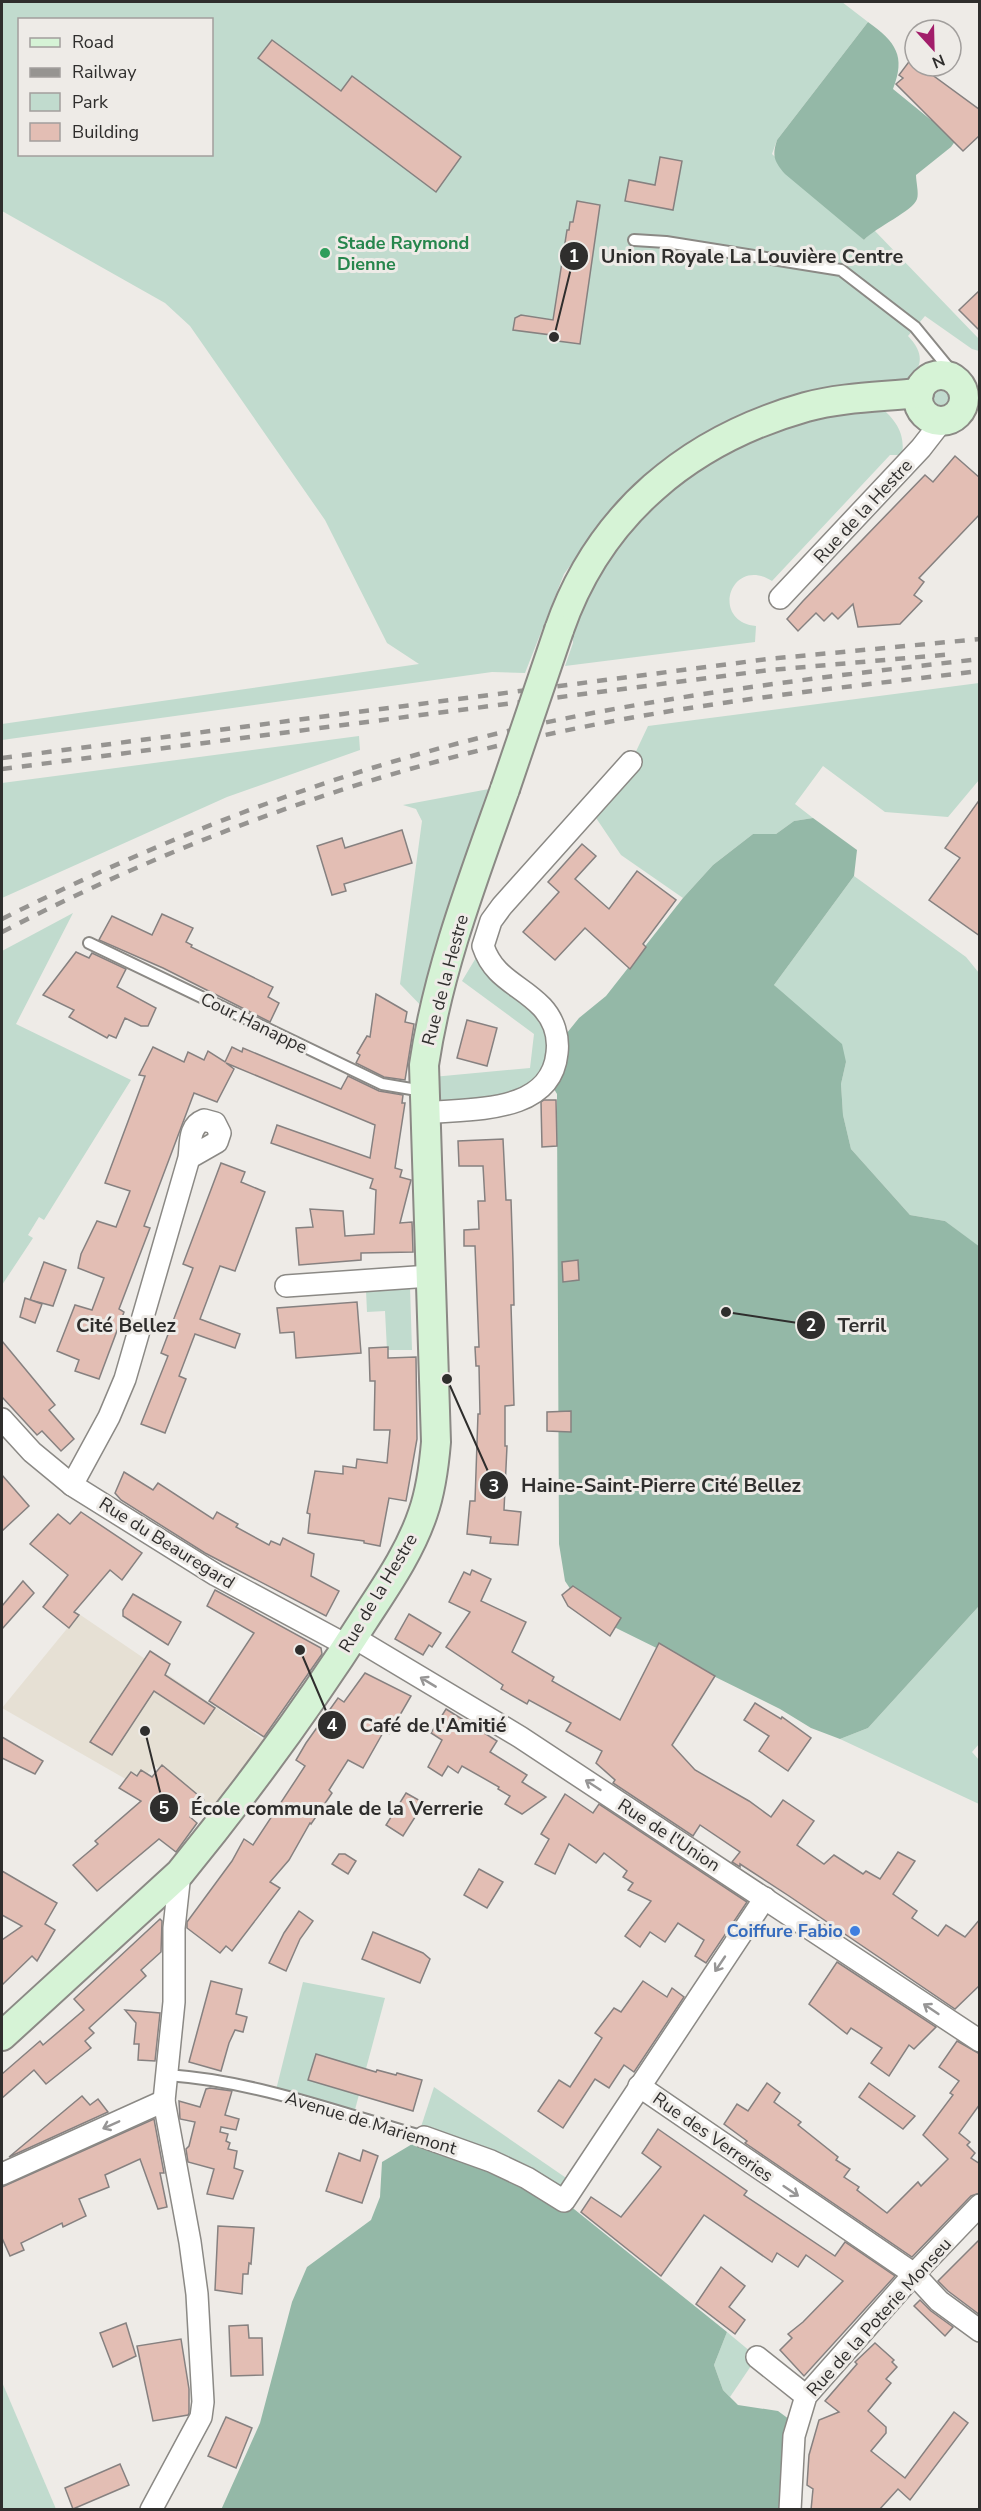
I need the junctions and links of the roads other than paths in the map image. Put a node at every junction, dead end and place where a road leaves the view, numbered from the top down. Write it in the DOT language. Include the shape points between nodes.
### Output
graph roads {
  1 [pos="634,240"];
  2 [pos="962,383"];
  3 [pos="919,393"];
  4 [pos="942,421"];
  5 [pos="780,598"];
  6 [pos="631,762"];
  7 [pos="89,943"];
  8 [pos="424,1102"];
  9 [pos="189,1158"];
  10 [pos="430,1276"];
  11 [pos="286,1286"];
  12 [pos="2,1419"];
  13 [pos="72,1485"];
  14 [pos="351,1642"];
  15 [pos="180,1873"];
  16 [pos="765,1898"];
  17 [pos="2,2036"];
  18 [pos="980,2041"];
  19 [pos="168,2075"];
  20 [pos="639,2086"];
  21 [pos="164,2101"];
  22 [pos="424,2138"];
  23 [pos="2,2174"];
  24 [pos="980,2205"];
  25 [pos="914,2274"];
  26 [pos="980,2331"];
  27 [pos="757,2356"];
  28 [pos="806,2396"];
  29 [pos="151,2510"];
  30 [pos="790,2510"];
  1 -- 2 [label="lane" via="841,270 928,340"];
  2 -- 3 [label="street" via="931,378"];
  2 -- 4 [label="street, Rue de la Hestre" via="963,404 959,412"];
  3 -- 4 [label="street" via="921,409 934,420"];
  3 -- 8 [label="street, Rue de la Hestre, bridge" via="807,406 719,441 685,461 634,505 610,533 570,597 461,914 429,1027"];
  4 -- 5 [label="street, Rue de la Hestre"];
  6 -- 8 [label="street" via="502,906 486,934 483,946 494,969 542,1007 550,1018 558,1044 556,1062 548,1079 540,1089 518,1102"];
  7 -- 8 [label="lane, Cour Hanappe"];
  8 -- 10 [label="street, Rue de la Hestre"];
  9 -- 13 [label="street" via="125,1379 109,1418"];
  10 -- 11 [label="street"];
  10 -- 14 [label="street, Rue de la Hestre" via="436,1442 428,1497 407,1550"];
  12 -- 13 [label="street, Rue du Beauregard" via="32,1452"];
  13 -- 14 [label="street, Rue du Beauregard" via="216,1575"];
  14 -- 15 [label="street, Rue de la Hestre"];
  16 -- 14 [label="street, Rue de l'Union, one-way" via="520,1737"];
  15 -- 17 [label="street, Rue de la Hestre"];
  15 -- 19 [label="street"];
  18 -- 16 [label="street, Rue de l'Union, one-way"];
  16 -- 20 [label="street, Rue des Verreries, one-way"];
  19 -- 21 [label="street"];
  19 -- 22 [label="lane, Avenue de Mariemont" via="230,2083"];
  20 -- 22 [label="street, Avenue de Mariemont" via="564,2201 491,2161"];
  20 -- 25 [label="street, Rue des Verreries, one-way"];
  21 -- 23 [label="street, one-way"];
  21 -- 29 [label="street" via="197,2294 203,2402 201,2416"];
  24 -- 25 [label="street, Rue de la Poterie Monseu"];
  25 -- 26 [label="street" via="939,2301"];
  25 -- 28 [label="street, Rue de la Poterie Monseu"];
  27 -- 28 [label="street"];
  28 -- 30 [label="street, Rue de la Poterie Monseu" via="794,2436"];
}
